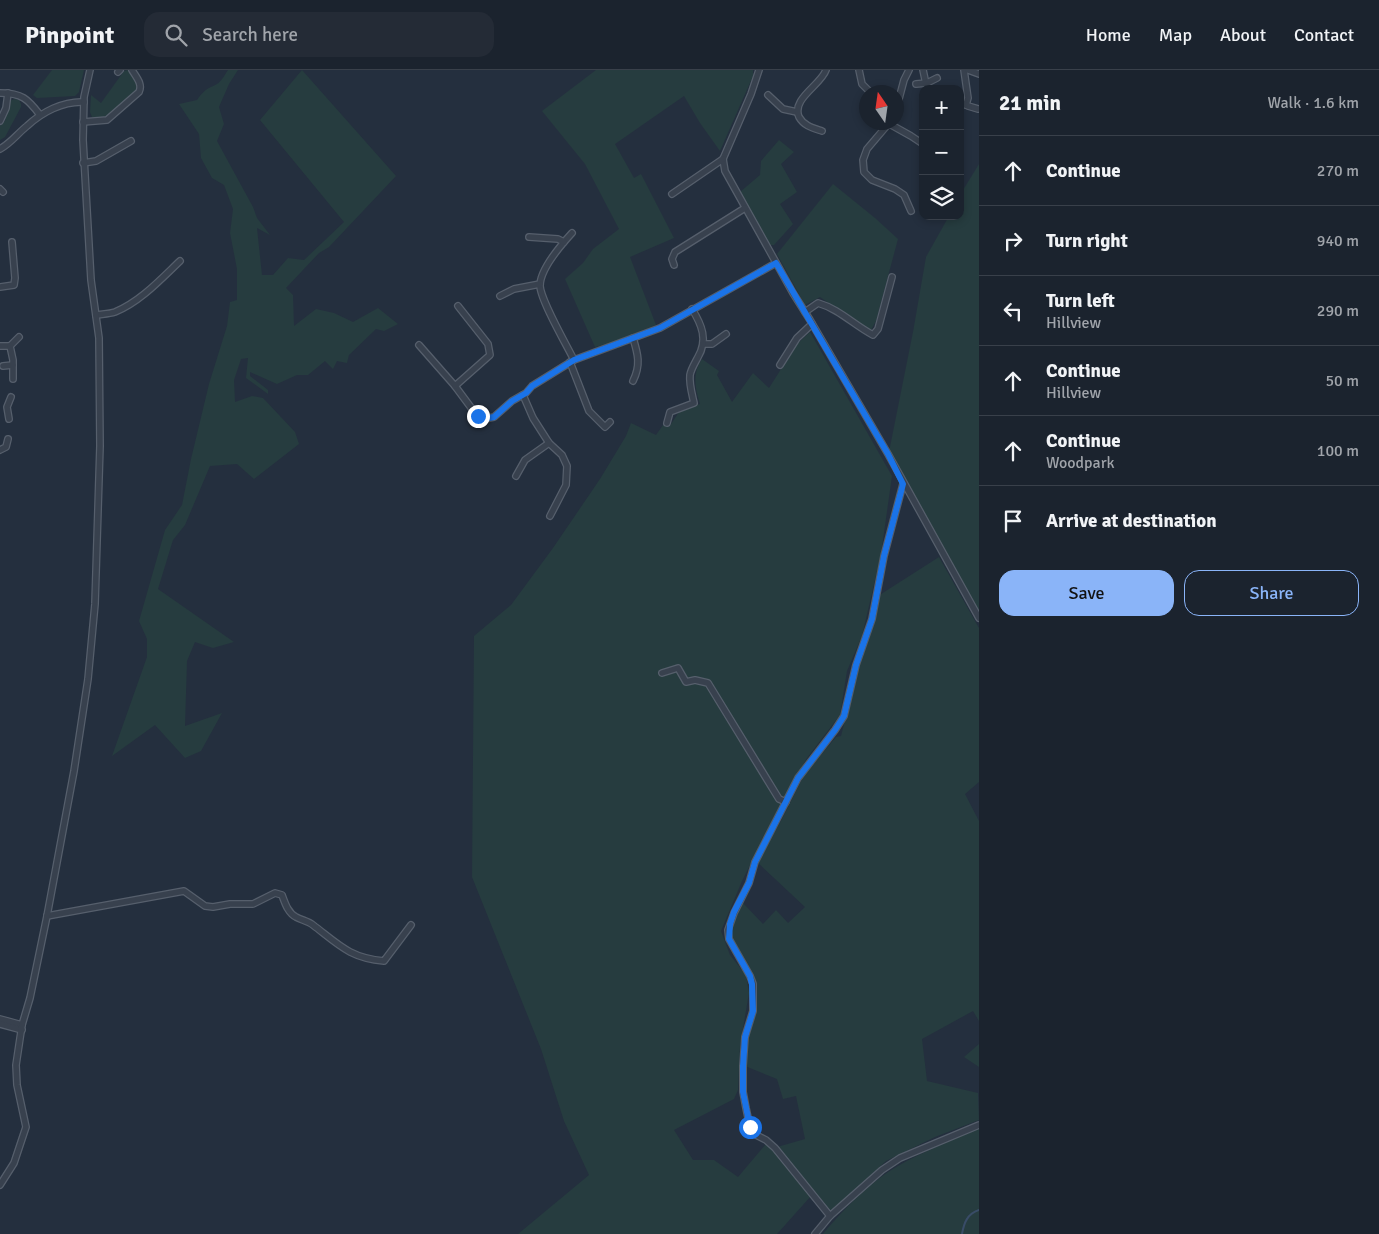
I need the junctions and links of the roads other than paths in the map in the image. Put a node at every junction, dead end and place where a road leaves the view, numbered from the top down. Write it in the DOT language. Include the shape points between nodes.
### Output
graph roads {
  1 [pos="90,70"];
  2 [pos="132,70"];
  3 [pos="759,70"];
  4 [pos="826,70"];
  5 [pos="858,70"];
  6 [pos="909,70"];
  7 [pos="923,70"];
  8 [pos="966,70"];
  9 [pos="979,74"];
  10 [pos="937,78"];
  11 [pos="916,84"];
  12 [pos="926,84"];
  13 [pos="863,85"];
  14 [pos="903,85"];
  15 [pos="0,93"];
  16 [pos="8,93"];
  17 [pos="768,95"];
  18 [pos="84,102"];
  19 [pos="964,103"];
  20 [pos="964,104"];
  21 [pos="978,109"];
  22 [pos="797,112"];
  23 [pos="40,115"];
  24 [pos="0,121"];
  25 [pos="83,122"];
  26 [pos="882,130"];
  27 [pos="900,130"];
  28 [pos="822,131"];
  29 [pos="131,141"];
  30 [pos="919,141"];
  31 [pos="0,149"];
  32 [pos="723,159"];
  33 [pos="83,164"];
  34 [pos="672,194"];
  35 [pos="745,208"];
  36 [pos="911,211"];
  37 [pos="572,233"];
  38 [pos="529,237"];
  39 [pos="12,242"];
  40 [pos="564,242"];
  41 [pos="180,260"];
  42 [pos="776,263"];
  43 [pos="674,265"];
  44 [pos="892,278"];
  45 [pos="540,284"];
  46 [pos="0,287"];
  47 [pos="500,296"];
  48 [pos="458,306"];
  49 [pos="692,309"];
  50 [pos="805,312"];
  51 [pos="96,315"];
  52 [pos="812,324"];
  53 [pos="726,334"];
  54 [pos="19,337"];
  55 [pos="633,338"];
  56 [pos="419,344"];
  57 [pos="704,344"];
  58 [pos="0,346"];
  59 [pos="10,346"];
  60 [pos="572,361"];
  61 [pos="780,365"];
  62 [pos="3,366"];
  63 [pos="13,366"];
  64 [pos="13,379"];
  65 [pos="632,382"];
  66 [pos="455,386"];
  67 [pos="523,395"];
  68 [pos="11,397"];
  69 [pos="0,407"];
  70 [pos="7,407"];
  71 [pos="8,419"];
  72 [pos="610,422"];
  73 [pos="667,423"];
  74 [pos="8,439"];
  75 [pos="549,443"];
  76 [pos="0,450"];
  77 [pos="515,477"];
  78 [pos="903,484"];
  79 [pos="550,516"];
  80 [pos="979,618"];
  81 [pos="662,673"];
  82 [pos="786,802"];
  83 [pos="47,916"];
  84 [pos="411,925"];
  85 [pos="0,1019"];
  86 [pos="0,1024"];
  87 [pos="22,1028"];
  88 [pos="979,1126"];
  89 [pos="0,1185"];
  90 [pos="830,1216"];
  91 [pos="815,1234"];
  1 -- 18 [label="street"];
  2 -- 25 [label="street" via="140,83 139,92 107,120"];
  3 -- 32 [label="street"];
  4 -- 22 [label="street" via="802,100"];
  5 -- 13 [label="street"];
  6 -- 14 [label="street"];
  7 -- 12 [label="street"];
  8 -- 9 [label="street"];
  8 -- 19 [label="street" via="968,98"];
  10 -- 12 [label="street"];
  11 -- 12 [label="street"];
  15 -- 16 [label="street"];
  16 -- 23 [label="street" via="17,94 29,102"];
  16 -- 24 [label="street"];
  17 -- 22 [label="street" via="783,109"];
  18 -- 23 [label="street" via="68,104"];
  18 -- 25 [label="street"];
  20 -- 21 [label="street"];
  22 -- 28 [label="street" via="807,126"];
  23 -- 31 [label="street"];
  25 -- 33 [label="street"];
  26 -- 36 [label="street" via="866,149 864,172 872,180 904,195"];
  27 -- 30 [label="street"];
  29 -- 33 [label="street" via="96,161"];
  32 -- 34 [label="street"];
  32 -- 35 [label="street" via="725,171"];
  33 -- 51 [label="street"];
  35 -- 42 [label="street"];
  35 -- 43 [label="street" via="675,252"];
  37 -- 40 [label="street"];
  38 -- 40 [label="street" via="558,238"];
  39 -- 46 [label="street" via="14,285"];
  40 -- 45 [label="street" via="549,262"];
  41 -- 51 [label="street" via="129,305"];
  42 -- 49 [label="street"];
  42 -- 50 [label="street"];
  44 -- 50 [label="street" via="874,335 826,305 818,303"];
  45 -- 47 [label="street" via="514,289"];
  45 -- 60 [label="street"];
  48 -- 66 [label="street" via="488,344 490,355"];
  49 -- 55 [label="street" via="660,328"];
  49 -- 57 [label="street" via="702,327"];
  50 -- 52 [label="street"];
  51 -- 83 [label="street" via="100,446 95,604 74,771"];
  52 -- 61 [label="street" via="797,338"];
  52 -- 78 [label="street"];
  53 -- 57 [label="street" via="712,344"];
  54 -- 59 [label="street"];
  55 -- 60 [label="street"];
  55 -- 65 [label="street" via="639,359"];
  56 -- 66 [label="street"];
  57 -- 73 [label="street" via="690,375 694,403 670,412"];
  58 -- 59 [label="street"];
  59 -- 63 [label="street"];
  60 -- 67 [label="street"];
  60 -- 72 [label="street" via="592,416 605,427"];
  62 -- 63 [label="street"];
  63 -- 64 [label="street"];
  66 -- 67 [label="street" via="481,418 494,417"];
  67 -- 75 [label="street"];
  68 -- 70 [label="street"];
  69 -- 70 [label="street"];
  70 -- 71 [label="street"];
  74 -- 76 [label="street" via="6,447"];
  75 -- 77 [label="street" via="525,460"];
  75 -- 79 [label="street" via="564,459 568,473 566,485"];
  78 -- 80 [label="street"];
  78 -- 82 [label="street" via="872,619 856,665 844,716 798,778"];
  81 -- 82 [label="street" via="678,668 686,682 708,683 779,799"];
  82 -- 90 [label="street" via="755,862 728,930 729,939 750,976 753,990 753,1011 745,1044 743,1092 754,1134 775,1148"];
  83 -- 84 [label="street" via="184,891 205,906 213,907 253,904 275,893 282,895 293,916 311,923 333,942 353,954 384,961"];
  83 -- 87 [label="street"];
  85 -- 87 [label="street"];
  86 -- 87 [label="street"];
  87 -- 89 [label="street" via="16,1065 26,1127 14,1163"];
  88 -- 90 [label="street" via="900,1158"];
  90 -- 91 [label="street"];
}
